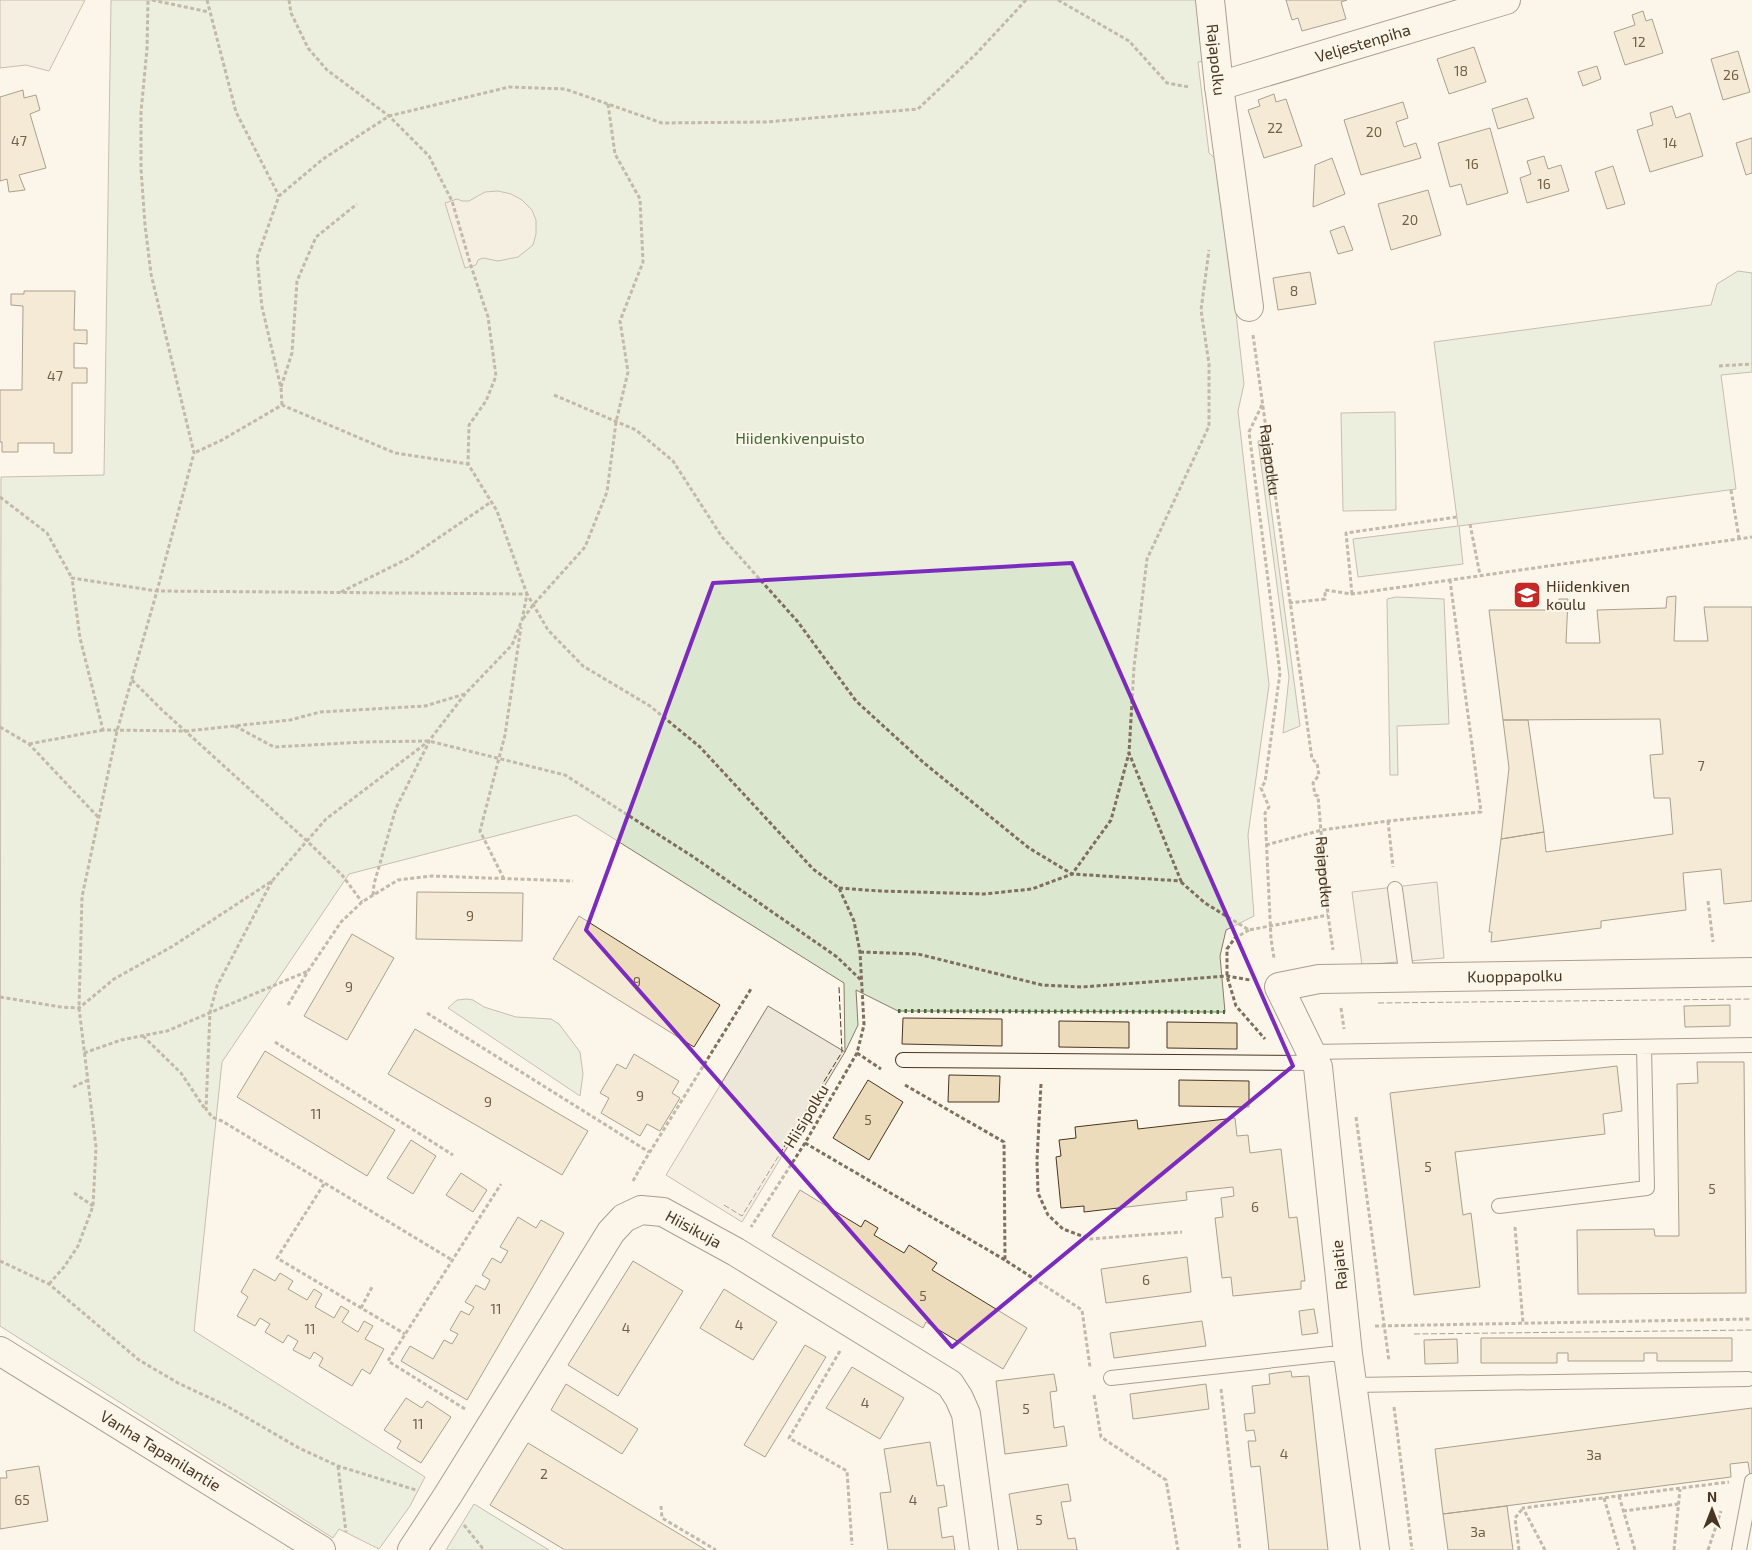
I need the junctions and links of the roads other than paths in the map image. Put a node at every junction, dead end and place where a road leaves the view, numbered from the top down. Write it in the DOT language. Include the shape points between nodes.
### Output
graph roads {
  1 [pos="1210,0"];
  2 [pos="1506,0"];
  3 [pos="1219,86"];
  4 [pos="1249,307"];
  5 [pos="1395,889"];
  6 [pos="1752,972"];
  7 [pos="1407,978"];
  8 [pos="1279,986"];
  9 [pos="1752,1045"];
  10 [pos="1644,1047"];
  11 [pos="1313,1058"];
  12 [pos="903,1060"];
  13 [pos="1506,1205"];
  14 [pos="1347,1341"];
  15 [pos="0,1351"];
  16 [pos="1111,1378"];
  17 [pos="1748,1379"];
  18 [pos="1353,1385"];
  19 [pos="1752,1480"];
  20 [pos="320,1550"];
  21 [pos="412,1550"];
  22 [pos="984,1550"];
  23 [pos="1375,1550"];
  24 [pos="1739,1550"];
  1 -- 3 [label="street, Rajapolku"];
  2 -- 3 [label="street, Veljestenpiha"];
  3 -- 4 [label="street, Rajapolku"];
  5 -- 7 [label="lane"];
  6 -- 7 [label="street, Kuoppapolku"];
  7 -- 8 [label="street, Kuoppapolku" via="1318,979"];
  8 -- 11 [label="street, Rajatie"];
  9 -- 10 [label="lane"];
  10 -- 11 [label="lane" via="1347,1051"];
  10 -- 13 [label="lane" via="1647,1188"];
  11 -- 12 [label="lane"];
  11 -- 14 [label="street, Rajatie" via="1320,1087"];
  14 -- 16 [label="lane" via="1330,1354"];
  14 -- 18 [label="street, Rajatie"];
  15 -- 20 [label="street, Vanha Tapanilantie"];
  17 -- 18 [label="lane"];
  18 -- 23 [label="street, Rajatie"];
  19 -- 24 [label="lane"];
  21 -- 22 [label="street, Hiisikuja" via="607,1238 624,1218 642,1210 663,1212 736,1252 950,1384 966,1414"];
}
